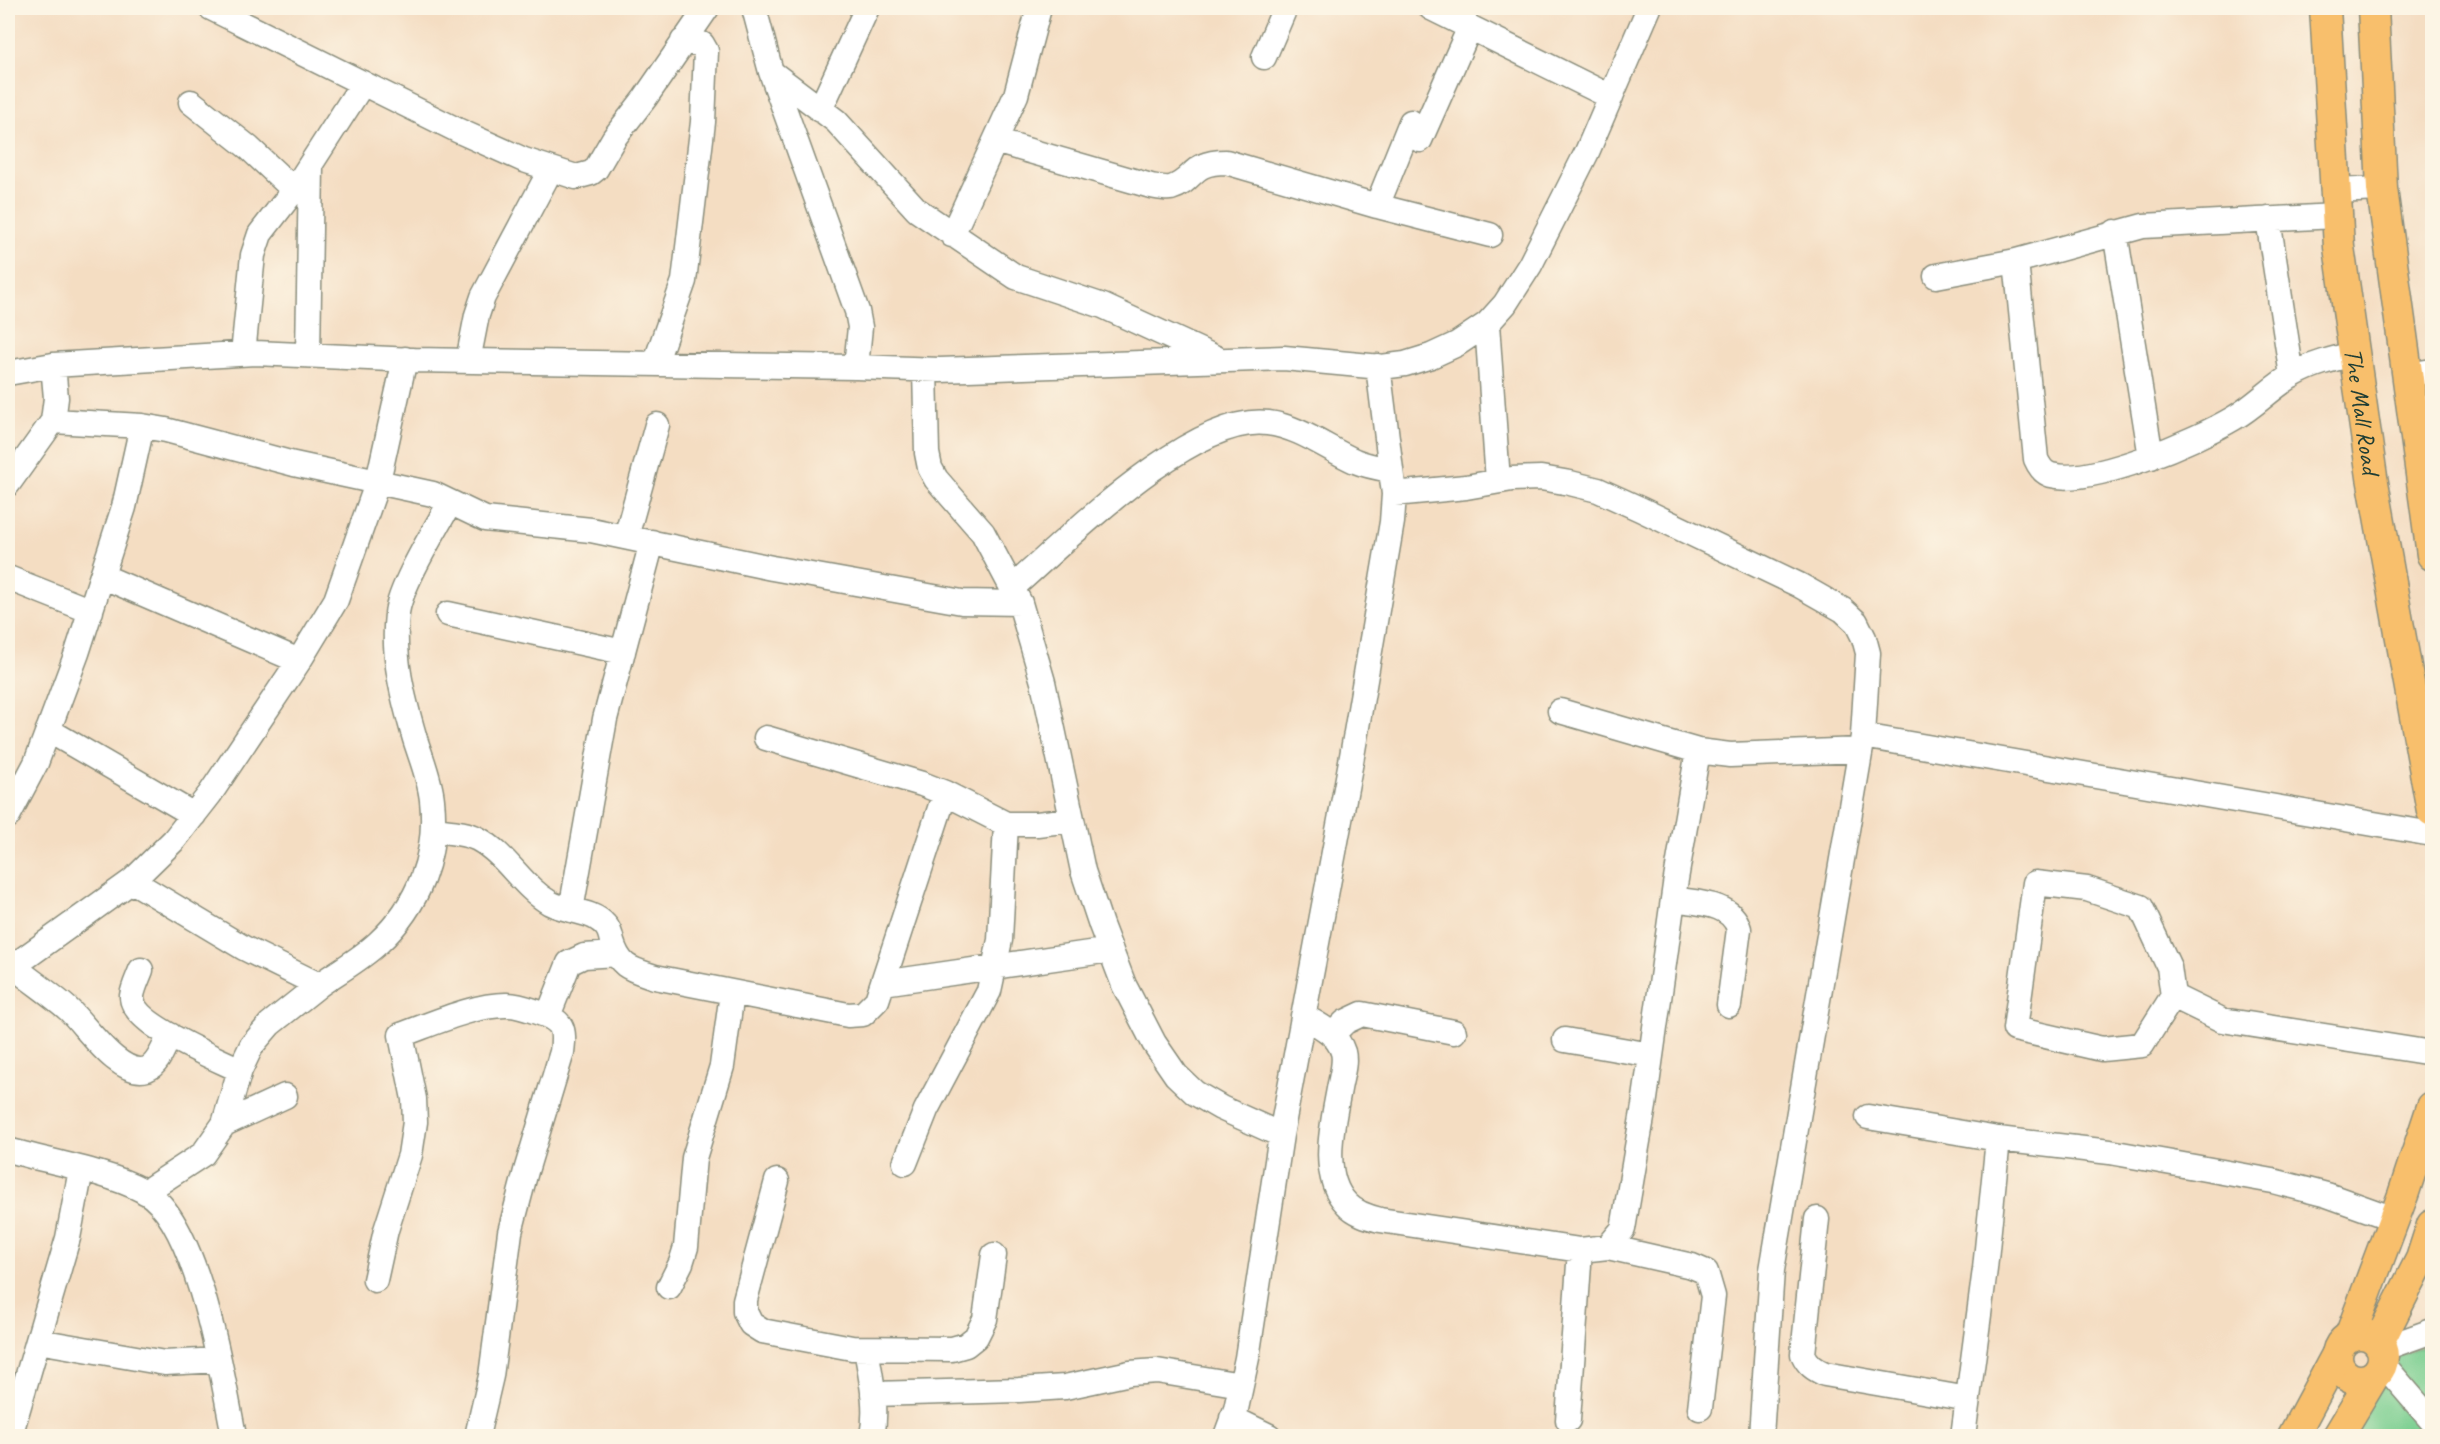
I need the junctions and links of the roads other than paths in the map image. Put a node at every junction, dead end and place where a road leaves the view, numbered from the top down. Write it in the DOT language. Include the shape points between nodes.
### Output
graph roads {
  1 [pos="211,8"];
  2 [pos="707,8"];
  3 [pos="754,8"];
  4 [pos="867,8"];
  5 [pos="1039,8"];
  6 [pos="1285,8"];
  7 [pos="1431,8"];
  8 [pos="1649,8"];
  9 [pos="2325,8"];
  10 [pos="2373,8"];
  11 [pos="1470,27"];
  12 [pos="683,41"];
  13 [pos="1264,57"];
  14 [pos="771,72"];
  15 [pos="363,83"];
  16 [pos="1611,97"];
  17 [pos="191,102"];
  18 [pos="820,110"];
  19 [pos="995,141"];
  20 [pos="311,166"];
  21 [pos="551,169"];
  22 [pos="2382,189"];
  23 [pos="294,190"];
  24 [pos="2334,203"];
  25 [pos="1377,206"];
  26 [pos="2268,219"];
  27 [pos="2115,232"];
  28 [pos="951,235"];
  29 [pos="1490,235"];
  30 [pos="2016,261"];
  31 [pos="1936,276"];
  32 [pos="1487,324"];
  33 [pos="243,354"];
  34 [pos="2354,354"];
  35 [pos="308,355"];
  36 [pos="405,359"];
  37 [pos="1220,360"];
  38 [pos="468,361"];
  39 [pos="655,364"];
  40 [pos="53,365"];
  41 [pos="856,366"];
  42 [pos="1378,366"];
  43 [pos="925,370"];
  44 [pos="8,373"];
  45 [pos="2420,373"];
  46 [pos="2292,376"];
  47 [pos="2423,408"];
  48 [pos="53,421"];
  49 [pos="657,425"];
  50 [pos="142,426"];
  51 [pos="2151,458"];
  52 [pos="1391,470"];
  53 [pos="378,481"];
  54 [pos="1498,482"];
  55 [pos="8,484"];
  56 [pos="1394,494"];
  57 [pos="450,504"];
  58 [pos="626,537"];
  59 [pos="652,542"];
  60 [pos="2433,555"];
  61 [pos="102,576"];
  62 [pos="8,578"];
  63 [pos="1016,595"];
  64 [pos="91,611"];
  65 [pos="448,614"];
  66 [pos="623,652"];
  67 [pos="299,661"];
  68 [pos="1560,711"];
  69 [pos="48,730"];
  70 [pos="766,738"];
  71 [pos="1862,743"];
  72 [pos="1698,751"];
  73 [pos="945,793"];
  74 [pos="2433,811"];
  75 [pos="194,815"];
  76 [pos="8,816"];
  77 [pos="1071,820"];
  78 [pos="1006,824"];
  79 [pos="434,830"];
  80 [pos="2433,834"];
  81 [pos="132,881"];
  82 [pos="1673,899"];
  83 [pos="571,910"];
  84 [pos="1110,950"];
  85 [pos="615,954"];
  86 [pos="10,968"];
  87 [pos="994,968"];
  88 [pos="141,970"];
  89 [pos="883,983"];
  90 [pos="319,985"];
  91 [pos="732,993"];
  92 [pos="2173,996"];
  93 [pos="1729,1005"];
  94 [pos="548,1016"];
  95 [pos="1303,1016"];
  96 [pos="1454,1032"];
  97 [pos="170,1035"];
  98 [pos="1332,1035"];
  99 [pos="1565,1040"];
  100 [pos="2433,1053"];
  101 [pos="1651,1054"];
  102 [pos="240,1070"];
  103 [pos="285,1096"];
  104 [pos="2433,1107"];
  105 [pos="1868,1117"];
  106 [pos="224,1124"];
  107 [pos="1281,1136"];
  108 [pos="1998,1139"];
  109 [pos="8,1150"];
  110 [pos="905,1163"];
  111 [pos="81,1170"];
  112 [pos="777,1181"];
  113 [pos="145,1192"];
  114 [pos="1817,1219"];
  115 [pos="2394,1219"];
  116 [pos="2432,1231"];
  117 [pos="1608,1246"];
  118 [pos="1580,1250"];
  119 [pos="994,1255"];
  120 [pos="375,1280"];
  121 [pos="669,1287"];
  122 [pos="2433,1331"];
  123 [pos="38,1341"];
  124 [pos="2344,1345"];
  125 [pos="866,1349"];
  126 [pos="2380,1358"];
  127 [pos="219,1360"];
  128 [pos="1241,1385"];
  129 [pos="873,1394"];
  130 [pos="1968,1399"];
  131 [pos="1700,1408"];
  132 [pos="1568,1420"];
  133 [pos="2433,1421"];
  134 [pos="1229,1427"];
  135 [pos="10,1437"];
  136 [pos="234,1437"];
  137 [pos="477,1437"];
  138 [pos="872,1437"];
  139 [pos="1269,1437"];
  140 [pos="1761,1437"];
  141 [pos="1963,1437"];
  142 [pos="2294,1437"];
  143 [pos="2338,1437"];
  1 -- 15 [label="street"];
  2 -- 12 [label="street"];
  3 -- 14 [label="street"];
  4 -- 18 [label="street"];
  5 -- 19 [label="street" via="1016,95"];
  6 -- 13 [label="street"];
  7 -- 11 [label="street"];
  8 -- 16 [label="street"];
  9 -- 24 [label="main road, The Mall Road"];
  10 -- 22 [label="main road, The Mall Road"];
  11 -- 16 [label="street"];
  11 -- 25 [label="street"];
  12 -- 21 [label="street" via="596,169 576,177"];
  12 -- 39 [label="street" via="702,44 706,51 703,122 684,281"];
  14 -- 18 [label="street"];
  14 -- 41 [label="street" via="858,311"];
  15 -- 20 [label="street"];
  15 -- 21 [label="street" via="457,130"];
  16 -- 32 [label="street" via="1530,265"];
  17 -- 23 [label="street"];
  18 -- 28 [label="street" via="836,122 917,210"];
  19 -- 25 [label="street" via="1151,186 1169,189 1204,164 1226,162"];
  19 -- 28 [label="street"];
  20 -- 23 [label="street"];
  20 -- 35 [label="street"];
  21 -- 38 [label="street" via="483,297"];
  22 -- 24 [label="street"];
  22 -- 45 [label="main road, The Mall Road"];
  23 -- 33 [label="street" via="255,245"];
  24 -- 26 [label="street"];
  24 -- 34 [label="main road, The Mall Road"];
  25 -- 29 [label="street"];
  26 -- 27 [label="street" via="2143,226"];
  26 -- 46 [label="street"];
  27 -- 30 [label="street"];
  27 -- 51 [label="street"];
  28 -- 37 [label="street" via="1016,277 1102,306"];
  30 -- 31 [label="street"];
  30 -- 51 [label="street" via="2036,459 2041,468 2049,474 2082,475"];
  32 -- 42 [label="street" via="1431,356 1405,364"];
  32 -- 54 [label="street"];
  33 -- 35 [label="street"];
  33 -- 40 [label="street"];
  34 -- 46 [label="street"];
  34 -- 74 [label="main road, The Mall Road" via="2372,477"];
  35 -- 36 [label="street"];
  36 -- 38 [label="street"];
  36 -- 53 [label="street"];
  37 -- 42 [label="street" via="1284,358"];
  37 -- 43 [label="street"];
  38 -- 39 [label="street"];
  39 -- 41 [label="street"];
  40 -- 44 [label="street"];
  40 -- 48 [label="street"];
  41 -- 43 [label="street"];
  42 -- 52 [label="street"];
  43 -- 63 [label="street" via="930,468 983,533"];
  45 -- 47 [label="main road, The Mall Road"];
  46 -- 51 [label="street" via="2233,419"];
  47 -- 60 [label="main road, The Mall Road"];
  48 -- 50 [label="street"];
  48 -- 55 [label="street"];
  49 -- 58 [label="street"];
  50 -- 53 [label="street"];
  50 -- 61 [label="street" via="124,507"];
  52 -- 56 [label="street"];
  52 -- 63 [label="street" via="1358,462 1290,428 1266,422 1227,428 1173,454 1145,473"];
  53 -- 57 [label="street" via="433,494"];
  53 -- 67 [label="street" via="336,600"];
  54 -- 56 [label="street"];
  54 -- 71 [label="street" via="1541,478 1598,490 1843,610 1856,622 1868,653"];
  56 -- 95 [label="street" via="1352,756"];
  57 -- 58 [label="street" via="485,519"];
  57 -- 79 [label="street" via="397,610 398,674 432,798"];
  58 -- 59 [label="street"];
  59 -- 63 [label="street" via="962,602"];
  59 -- 66 [label="street"];
  61 -- 64 [label="street"];
  61 -- 67 [label="street"];
  62 -- 64 [label="street"];
  63 -- 77 [label="street" via="1044,682"];
  64 -- 69 [label="street"];
  65 -- 66 [label="street"];
  66 -- 83 [label="street" via="603,729"];
  67 -- 75 [label="street"];
  68 -- 72 [label="street"];
  69 -- 75 [label="street"];
  69 -- 76 [label="street" via="36,763"];
  70 -- 73 [label="street"];
  71 -- 72 [label="street" via="1752,756"];
  71 -- 80 [label="street"];
  71 -- 140 [label="street" via="1772,1270"];
  72 -- 82 [label="street"];
  73 -- 78 [label="street"];
  73 -- 89 [label="street"];
  75 -- 81 [label="street"];
  77 -- 78 [label="street"];
  77 -- 84 [label="street" via="1083,871"];
  78 -- 87 [label="street" via="1000,940"];
  79 -- 83 [label="street" via="478,839 537,896 558,908"];
  79 -- 90 [label="street" via="430,860 419,890 400,918 378,943"];
  81 -- 86 [label="street"];
  81 -- 90 [label="street" via="244,948"];
  82 -- 93 [label="street" via="1721,908 1737,921"];
  82 -- 101 [label="street"];
  83 -- 85 [label="street" via="604,923"];
  84 -- 87 [label="street"];
  84 -- 107 [label="street" via="1154,1043 1176,1075 1221,1108"];
  85 -- 91 [label="street" via="629,969"];
  85 -- 94 [label="street" via="584,956 569,963"];
  86 -- 97 [label="street" via="69,1010 109,1053 133,1068 147,1069 153,1065"];
  87 -- 89 [label="street"];
  87 -- 110 [label="street" via="989,991 926,1110"];
  88 -- 97 [label="street" via="132,996 134,1004 144,1018"];
  89 -- 91 [label="street" via="870,1009 848,1015"];
  90 -- 102 [label="street" via="260,1033"];
  91 -- 121 [label="street" via="722,1066 694,1158 686,1247"];
  92 -- 92 [label="street" via="2142,1045 2102,1049 2015,1029 2035,883 2087,890 2141,907 2169,967"];
  92 -- 100 [label="street" via="2222,1020"];
  94 -- 120 [label="street" via="508,1005 478,1009 400,1035 415,1122 410,1155"];
  94 -- 137 [label="street" via="562,1027 562,1052 510,1232 491,1376"];
  95 -- 98 [label="street"];
  95 -- 107 [label="street"];
  96 -- 98 [label="street" via="1362,1014"];
  97 -- 102 [label="street"];
  98 -- 118 [label="street" via="1343,1052 1343,1064 1331,1166 1335,1186 1346,1204 1360,1214 1380,1220"];
  99 -- 101 [label="street"];
  101 -- 117 [label="street" via="1623,1229"];
  102 -- 106 [label="street"];
  103 -- 106 [label="street"];
  104 -- 115 [label="main road"];
  105 -- 108 [label="street"];
  106 -- 113 [label="street" via="203,1154"];
  107 -- 128 [label="street"];
  108 -- 115 [label="street" via="2110,1152 2273,1181"];
  108 -- 130 [label="street"];
  109 -- 111 [label="street"];
  111 -- 113 [label="street"];
  111 -- 123 [label="street" via="68,1238"];
  112 -- 125 [label="street" via="745,1300 751,1324 762,1331"];
  113 -- 127 [label="street" via="176,1225 201,1289"];
  114 -- 130 [label="street" via="1803,1354 1814,1370"];
  115 -- 124 [label="main road"];
  116 -- 126 [label="main road"];
  117 -- 118 [label="street"];
  117 -- 131 [label="street" via="1706,1272 1713,1296"];
  118 -- 132 [label="street"];
  119 -- 125 [label="street" via="985,1319 971,1341 952,1349"];
  122 -- 126 [label="street"];
  123 -- 127 [label="street" via="165,1364"];
  123 -- 135 [label="street"];
  124 -- 126 [label="main road" via="2366,1334"];
  124 -- 126 [label="main road" via="2341,1370 2346,1376 2360,1380"];
  124 -- 142 [label="main road"];
  125 -- 129 [label="street"];
  126 -- 133 [label="street"];
  126 -- 143 [label="main road"];
  127 -- 136 [label="street"];
  128 -- 129 [label="street" via="1157,1371 1065,1387"];
  128 -- 134 [label="street"];
  129 -- 138 [label="street"];
  130 -- 141 [label="street"];
  134 -- 139 [label="street"];
}
